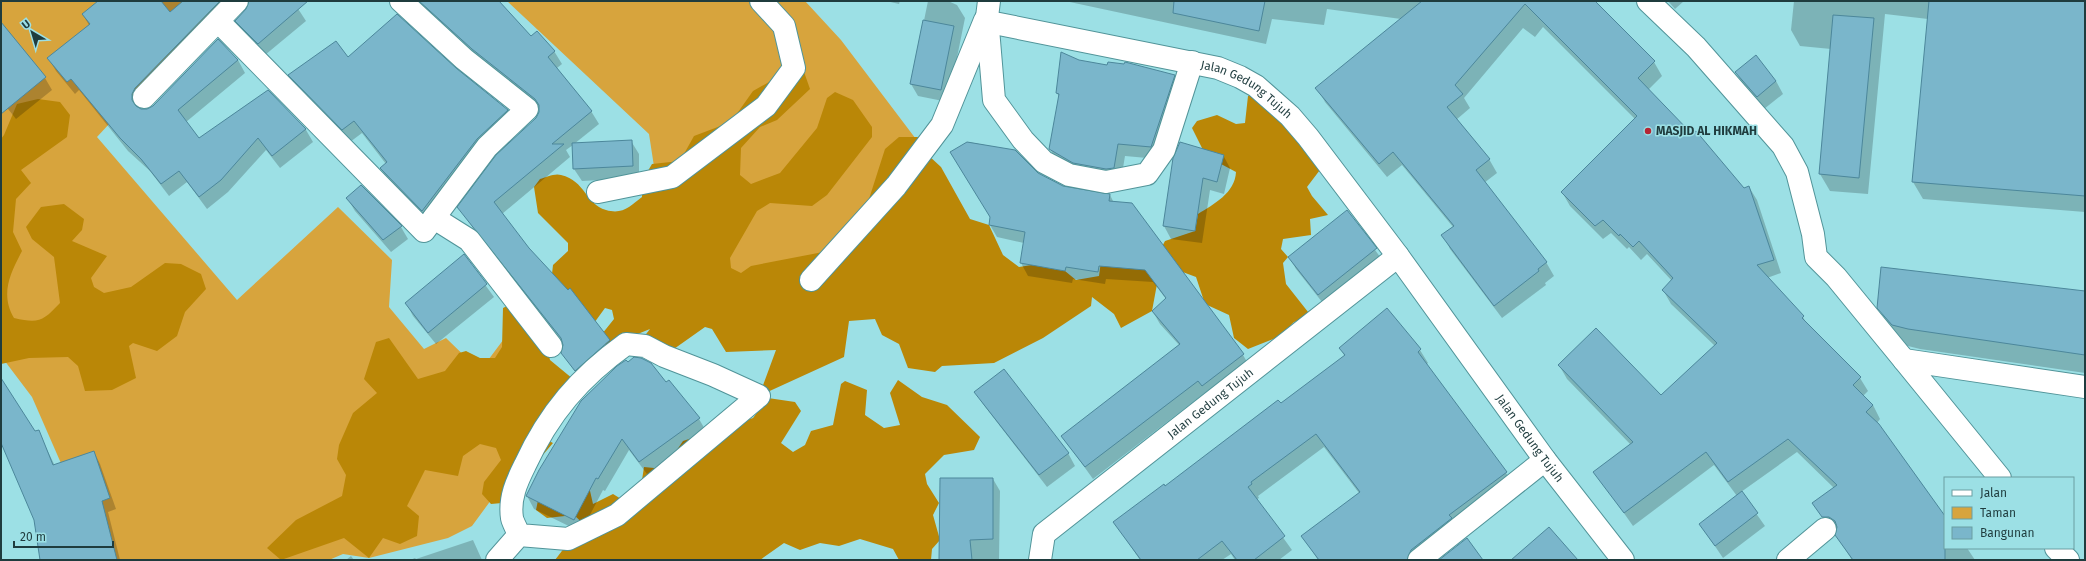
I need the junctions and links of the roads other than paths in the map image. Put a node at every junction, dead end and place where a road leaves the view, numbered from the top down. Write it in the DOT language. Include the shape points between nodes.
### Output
graph roads {
  1 [pos="237,1"];
  2 [pos="401,1"];
  3 [pos="761,1"];
  4 [pos="1648,1"];
  5 [pos="988,9"];
  6 [pos="218,21"];
  7 [pos="1192,62"];
  8 [pos="144,97"];
  9 [pos="598,192"];
  10 [pos="434,218"];
  11 [pos="1398,256"];
  12 [pos="811,280"];
  13 [pos="550,346"];
  14 [pos="1904,360"];
  15 [pos="2085,387"];
  16 [pos="1545,460"];
  17 [pos="1999,477"];
  18 [pos="1825,529"];
  19 [pos="519,535"];
  20 [pos="2052,549"];
  21 [pos="2057,549"];
  22 [pos="497,560"];
  23 [pos="1040,560"];
  24 [pos="1419,560"];
  25 [pos="1622,560"];
  26 [pos="1788,560"];
  27 [pos="2044,560"];
  28 [pos="2068,560"];
  1 -- 6 [label="street"];
  2 -- 10 [label="street" via="464,59 527,109 487,147"];
  3 -- 9 [label="street" via="784,26 794,68 766,106 672,177"];
  4 -- 14 [label="street" via="1696,47 1783,146 1797,172 1813,234 1816,257 1840,282"];
  5 -- 7 [label="street, Jalan Gedung Tujuh" via="994,23"];
  5 -- 7 [label="street, Jalan Gedung Tujuh" via="994,100 1023,140 1044,162 1069,175 1106,182 1147,174 1164,150"];
  5 -- 12 [label="street" via="942,125 896,186"];
  6 -- 8 [label="street"];
  6 -- 10 [label="street" via="424,231"];
  7 -- 11 [label="street, Jalan Gedung Tujuh" via="1218,68 1240,77 1266,94 1286,112 1308,137"];
  10 -- 13 [label="street" via="469,240"];
  11 -- 16 [label="street, Jalan Gedung Tujuh"];
  11 -- 23 [label="street, Jalan Gedung Tujuh" via="1044,534"];
  14 -- 15 [label="street"];
  14 -- 17 [label="street"];
  16 -- 24 [label="street"];
  16 -- 25 [label="street, Jalan Gedung Tujuh"];
  18 -- 26 [label="street"];
  19 -- 19 [label="street" via="568,539 618,515 759,396 645,346 626,344 601,362 577,385 555,411 539,436 513,490 512,518"];
  19 -- 22 [label="street"];
  20 -- 27 [label="street"];
  21 -- 28 [label="street"];
}
